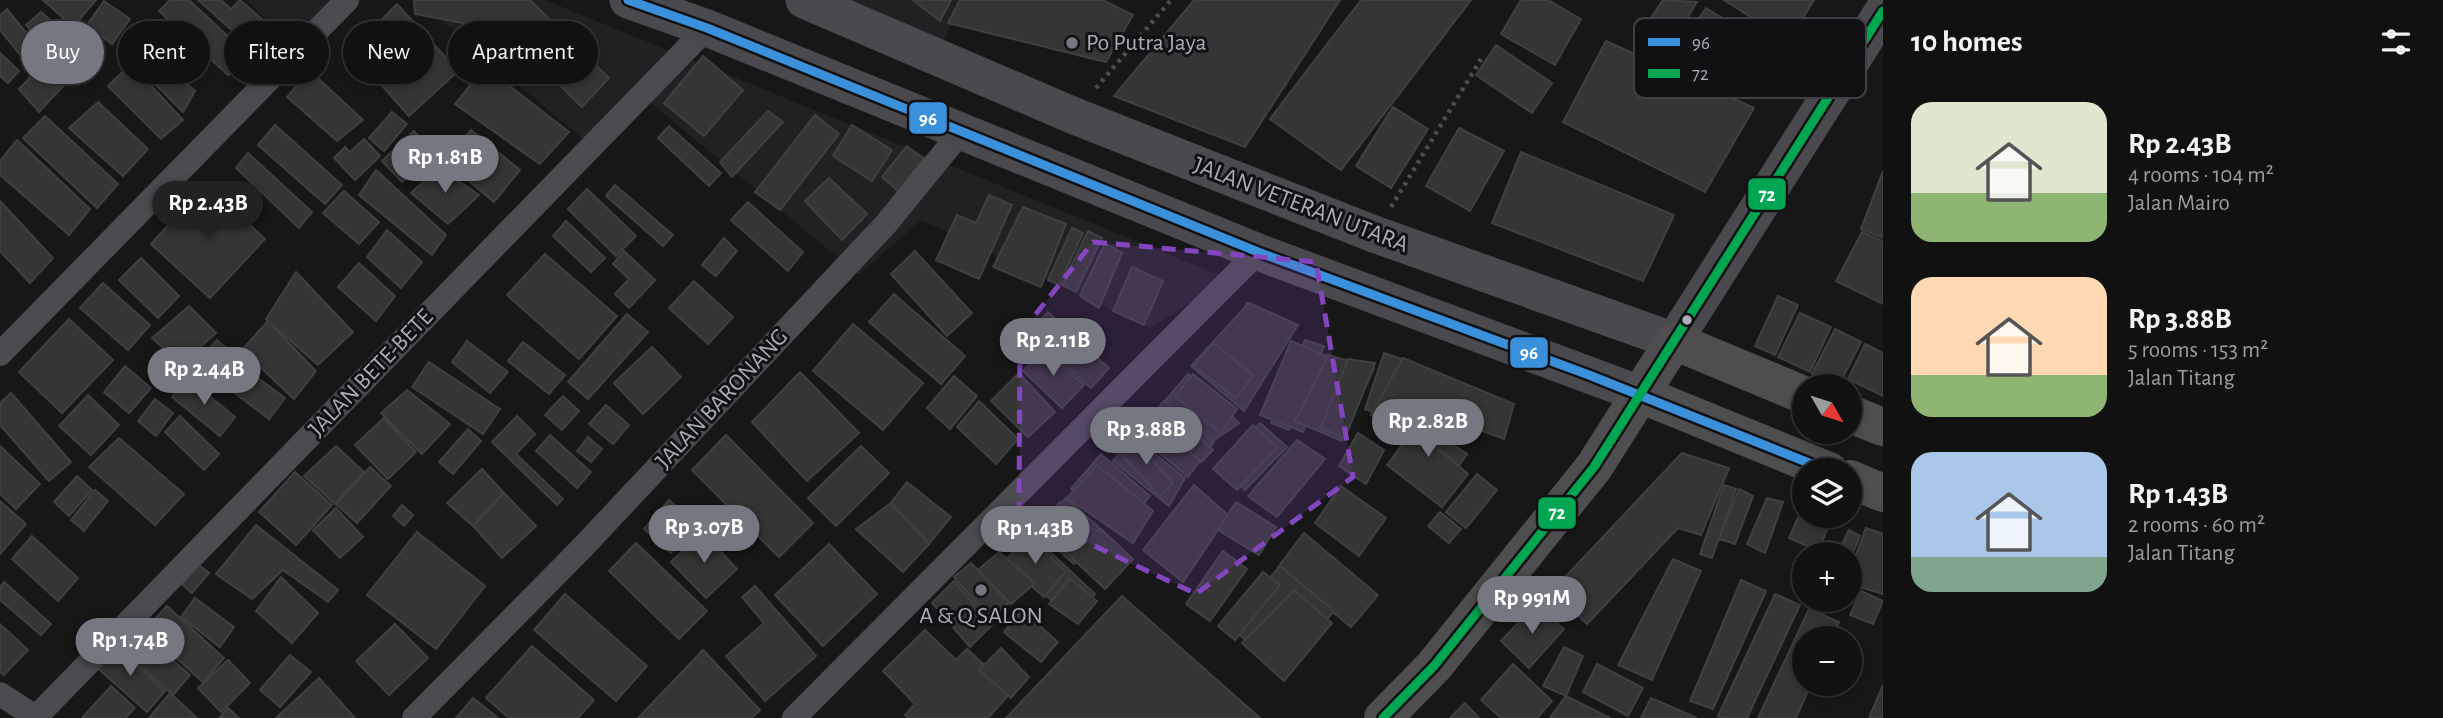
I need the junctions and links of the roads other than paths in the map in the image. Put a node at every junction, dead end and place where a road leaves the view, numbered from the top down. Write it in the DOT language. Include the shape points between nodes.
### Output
graph roads {
  1 [pos="347,0"];
  2 [pos="628,0"];
  3 [pos="804,0"];
  4 [pos="1883,11"];
  5 [pos="707,28"];
  6 [pos="1866,38"];
  7 [pos="1828,98"];
  8 [pos="961,132"];
  9 [pos="1258,252"];
  10 [pos="1674,341"];
  11 [pos="0,354"];
  12 [pos="1792,390"];
  13 [pos="1640,394"];
  14 [pos="1862,419"];
  15 [pos="1883,427"];
  16 [pos="1797,458"];
  17 [pos="1862,484"];
  18 [pos="1883,493"];
  19 [pos="0,694"];
  20 [pos="36,718"];
  21 [pos="414,718"];
  22 [pos="794,718"];
  23 [pos="1383,718"];
  1 -- 11 [label="street"];
  2 -- 5 [label="main road"];
  3 -- 10 [label="main road, JALAN VETERAN UTARA" via="1072,115 1374,234"];
  4 -- 6 [label="main road"];
  5 -- 8 [label="main road"];
  5 -- 20 [label="street, JALAN BETE-BETE"];
  7 -- 10 [label="main road"];
  8 -- 9 [label="main road"];
  8 -- 21 [label="street, JALAN BARONANG" via="867,243 582,548"];
  9 -- 13 [label="main road"];
  9 -- 22 [label="street"];
  10 -- 12 [label="highway, JALAN VETERAN UTARA"];
  10 -- 13 [label="highway"];
  13 -- 16 [label="highway"];
  13 -- 23 [label="highway" via="1594,467 1434,666"];
  14 -- 15 [label="highway"];
  17 -- 18 [label="highway"];
  19 -- 20 [label="street"];
}
